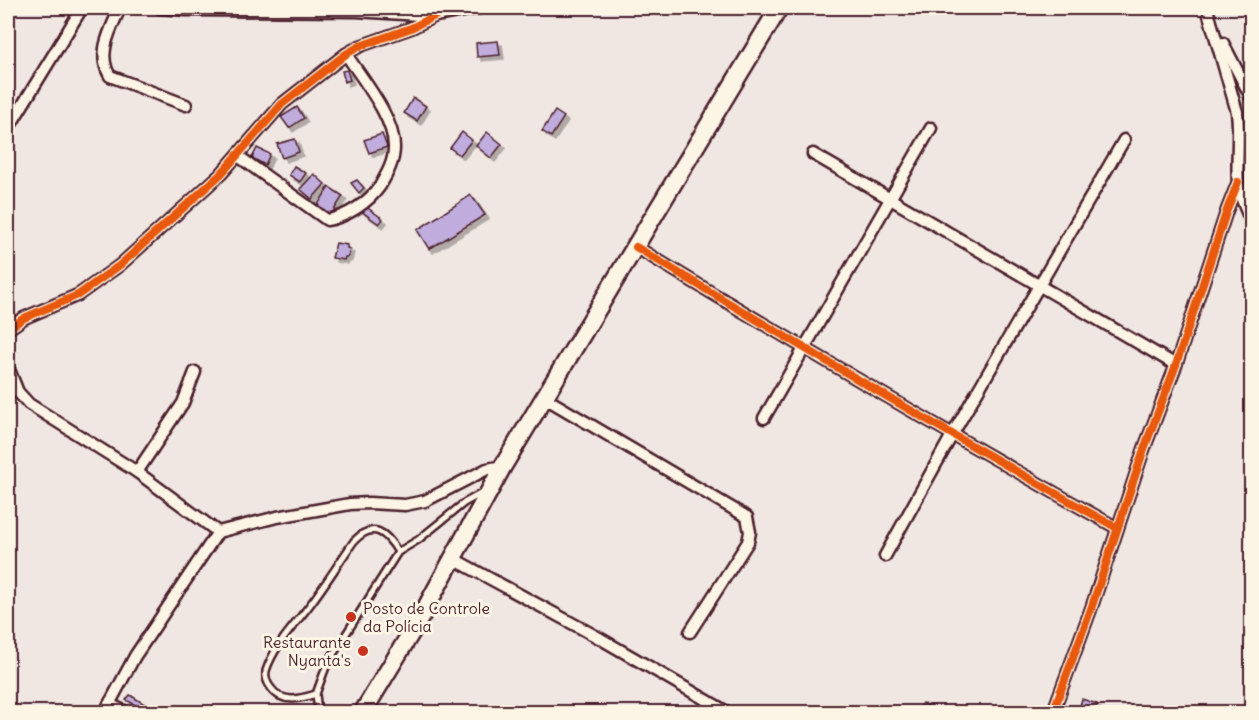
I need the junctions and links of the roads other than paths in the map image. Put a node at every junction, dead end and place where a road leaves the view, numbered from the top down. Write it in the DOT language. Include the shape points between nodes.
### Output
graph roads {
  1 [pos="82,8"];
  2 [pos="120,8"];
  3 [pos="160,8"];
  4 [pos="479,8"];
  5 [pos="779,8"];
  6 [pos="1208,11"];
  7 [pos="435,16"];
  8 [pos="346,54"];
  9 [pos="1251,99"];
  10 [pos="186,105"];
  11 [pos="932,128"];
  12 [pos="8,129"];
  13 [pos="1124,140"];
  14 [pos="813,154"];
  15 [pos="238,156"];
  16 [pos="1238,182"];
  17 [pos="890,199"];
  18 [pos="1251,223"];
  19 [pos="636,247"];
  20 [pos="1039,284"];
  21 [pos="8,329"];
  22 [pos="804,349"];
  23 [pos="1176,365"];
  24 [pos="8,367"];
  25 [pos="195,372"];
  26 [pos="545,398"];
  27 [pos="765,418"];
  28 [pos="952,435"];
  29 [pos="502,466"];
  30 [pos="137,472"];
  31 [pos="491,488"];
  32 [pos="1117,528"];
  33 [pos="218,532"];
  34 [pos="398,552"];
  35 [pos="885,556"];
  36 [pos="452,558"];
  37 [pos="690,632"];
  38 [pos="316,694"];
  39 [pos="107,708"];
  40 [pos="126,712"];
  41 [pos="318,712"];
  42 [pos="363,712"];
  43 [pos="726,712"];
  44 [pos="1053,712"];
  1 -- 12 [label="street"];
  2 -- 10 [label="street" via="105,45 106,69 111,76"];
  3 -- 7 [label="street"];
  4 -- 7 [label="street"];
  5 -- 19 [label="main road"];
  6 -- 9 [label="street"];
  6 -- 16 [label="street" via="1237,112"];
  7 -- 8 [label="street"];
  8 -- 15 [label="street" via="282,104"];
  8 -- 15 [label="street" via="384,113 393,135 389,171 375,194 327,220"];
  11 -- 17 [label="street"];
  13 -- 20 [label="street"];
  14 -- 17 [label="street"];
  15 -- 21 [label="street" via="102,280"];
  16 -- 18 [label="street"];
  16 -- 23 [label="street"];
  17 -- 20 [label="street"];
  17 -- 22 [label="street"];
  19 -- 22 [label="street"];
  19 -- 26 [label="main road"];
  20 -- 23 [label="street"];
  20 -- 28 [label="street"];
  22 -- 27 [label="street"];
  22 -- 28 [label="street"];
  23 -- 32 [label="street"];
  24 -- 30 [label="street" via="18,392 29,404"];
  25 -- 30 [label="street" via="183,403"];
  26 -- 29 [label="main road"];
  26 -- 37 [label="street" via="747,517 748,542"];
  28 -- 32 [label="street"];
  28 -- 35 [label="street"];
  29 -- 31 [label="main road"];
  29 -- 33 [label="street" via="487,469 425,501 405,505 350,504"];
  30 -- 33 [label="street"];
  31 -- 34 [label="lane"];
  31 -- 36 [label="main road"];
  32 -- 44 [label="street"];
  33 -- 39 [label="street" via="135,656"];
  34 -- 38 [label="lane" via="327,664"];
  34 -- 38 [label="lane" via="383,532 361,533 279,647 265,672 275,694 296,699"];
  36 -- 42 [label="main road"];
  36 -- 43 [label="street"];
  38 -- 41 [label="lane"];
  39 -- 40 [label="street"];
}
